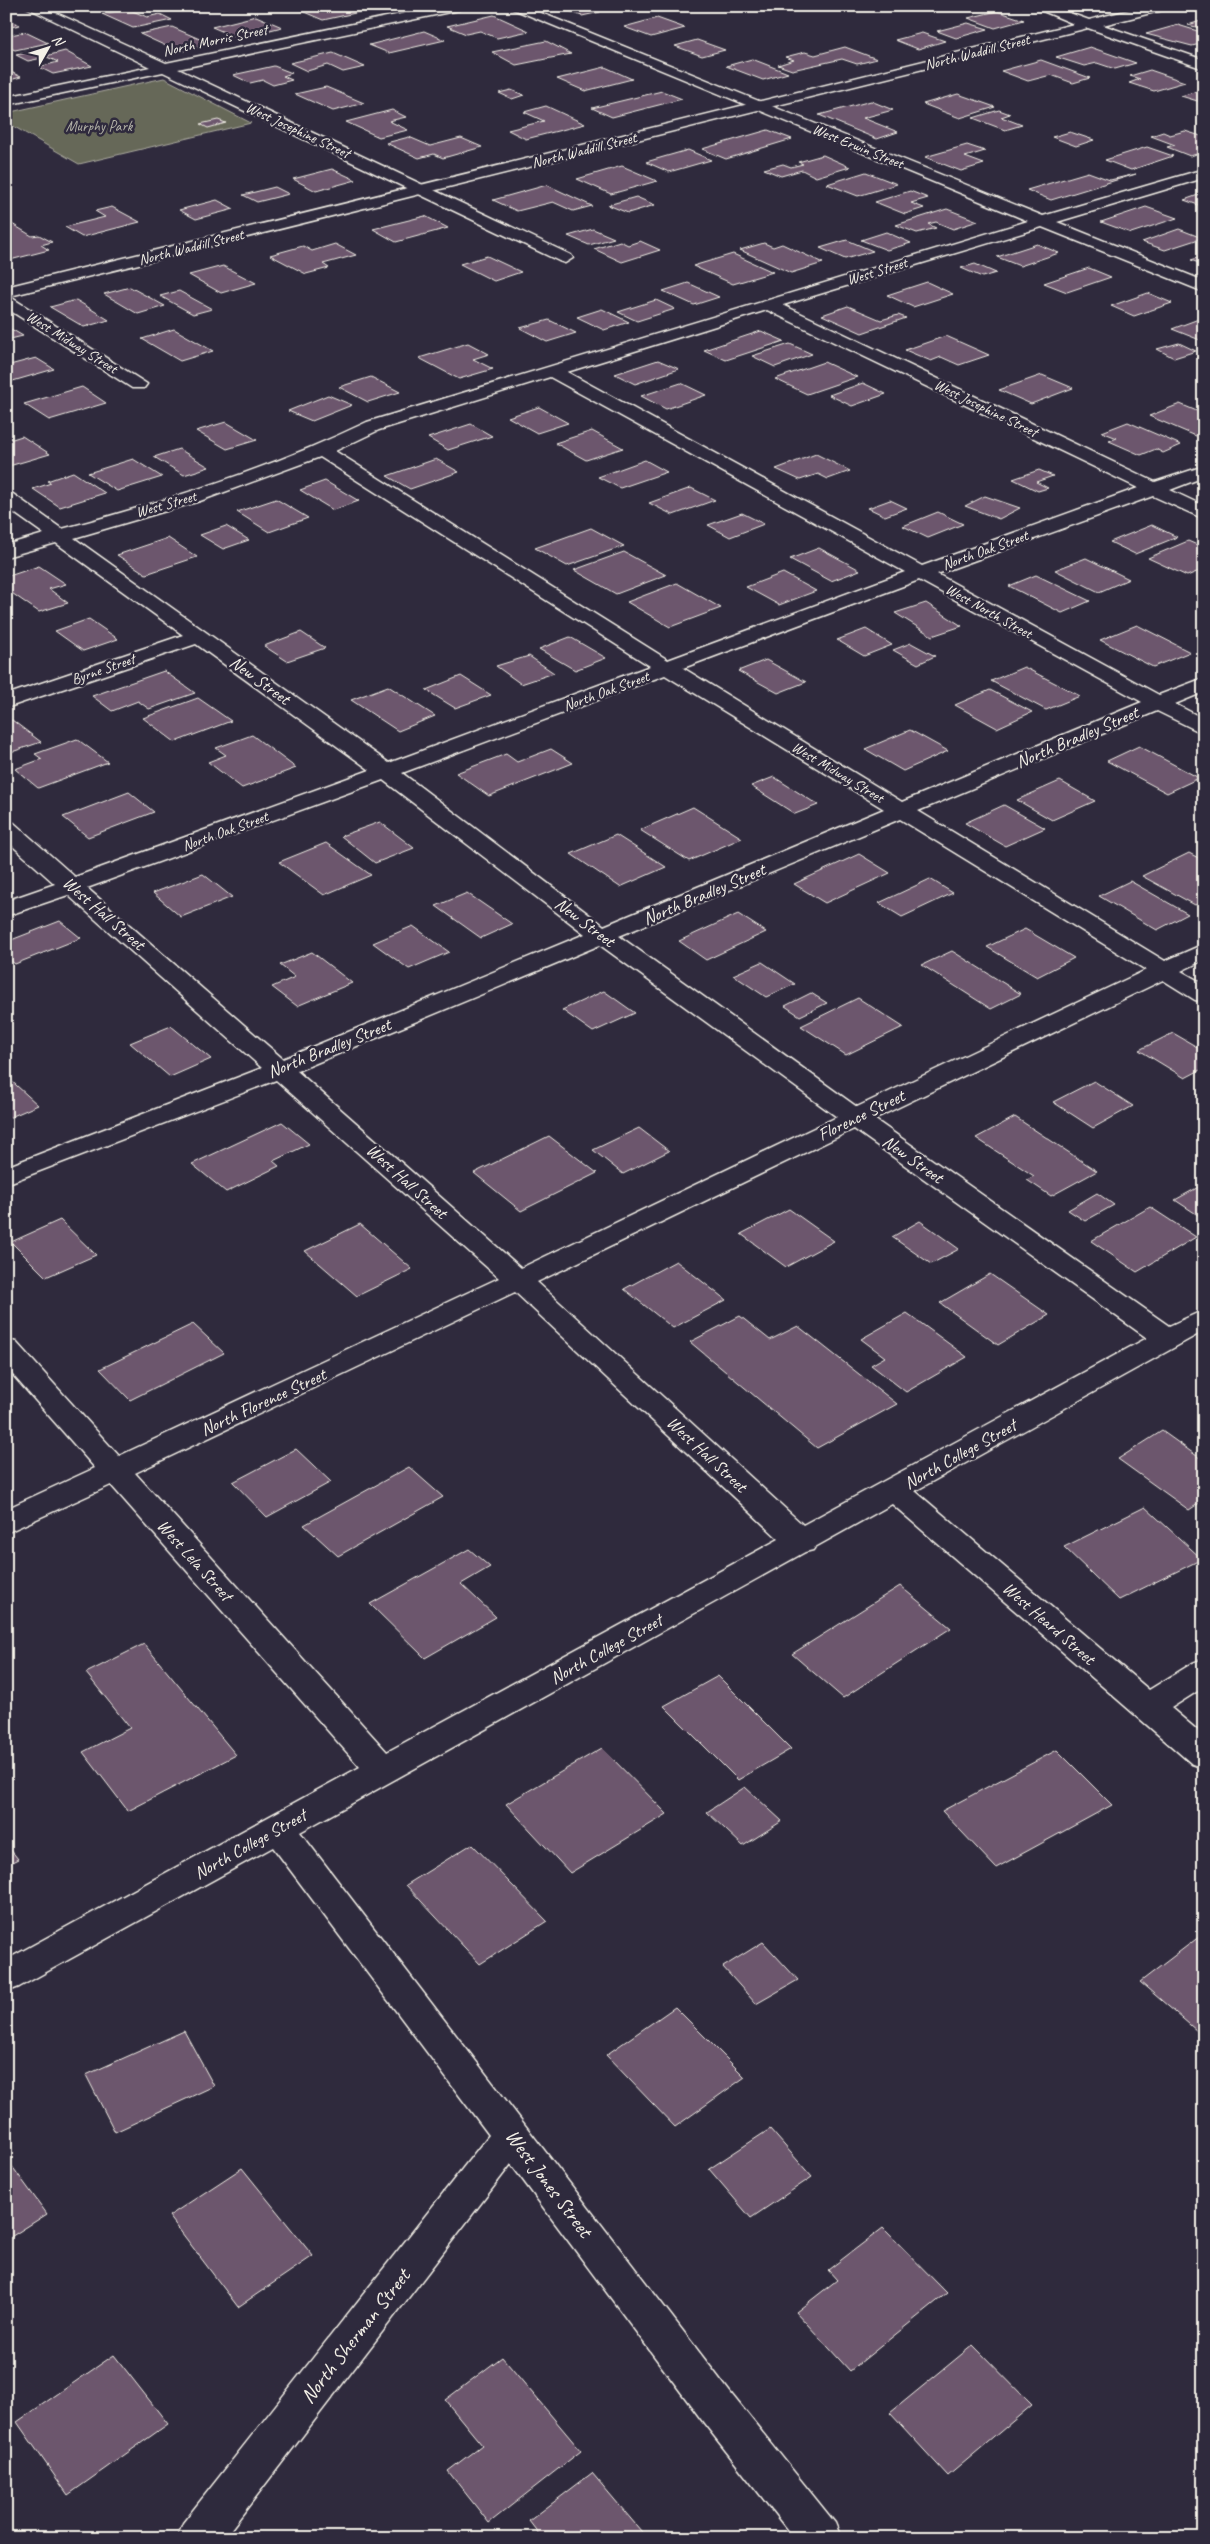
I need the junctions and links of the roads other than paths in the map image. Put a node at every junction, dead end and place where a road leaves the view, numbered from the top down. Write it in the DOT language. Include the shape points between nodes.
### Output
graph roads {
  1 [pos="30,6"];
  2 [pos="459,6"];
  3 [pos="512,6"];
  4 [pos="1037,6"];
  5 [pos="1162,6"];
  6 [pos="1088,24"];
  7 [pos="1204,65"];
  8 [pos="163,68"];
  9 [pos="6,101"];
  10 [pos="758,106"];
  11 [pos="1204,173"];
  12 [pos="424,190"];
  13 [pos="1042,221"];
  14 [pos="565,258"];
  15 [pos="1204,287"];
  16 [pos="6,292"];
  17 [pos="6,301"];
  18 [pos="768,304"];
  19 [pos="551,370"];
  20 [pos="138,384"];
  21 [pos="324,452"];
  22 [pos="1204,471"];
  23 [pos="1154,490"];
  24 [pos="6,498"];
  25 [pos="1204,514"];
  26 [pos="60,536"];
  27 [pos="6,550"];
  28 [pos="920,573"];
  29 [pos="200,636"];
  30 [pos="668,669"];
  31 [pos="1204,684"];
  32 [pos="6,702"];
  33 [pos="1158,703"];
  34 [pos="1204,728"];
  35 [pos="385,771"];
  36 [pos="901,811"];
  37 [pos="6,828"];
  38 [pos="73,885"];
  39 [pos="6,909"];
  40 [pos="603,936"];
  41 [pos="1204,951"];
  42 [pos="1163,970"];
  43 [pos="1204,996"];
  44 [pos="280,1069"];
  45 [pos="855,1118"];
  46 [pos="6,1176"];
  47 [pos="518,1280"];
  48 [pos="1204,1319"];
  49 [pos="1168,1339"];
  50 [pos="6,1349"];
  51 [pos="116,1472"];
  52 [pos="895,1490"];
  53 [pos="6,1522"];
  54 [pos="802,1542"];
  55 [pos="1204,1671"];
  56 [pos="1147,1707"];
  57 [pos="1204,1755"];
  58 [pos="384,1770"];
  59 [pos="278,1828"];
  60 [pos="6,1978"];
  61 [pos="512,2134"];
  62 [pos="198,2538"];
  63 [pos="820,2538"];
  1 -- 8 [label="street, West Josephine Street"];
  2 -- 8 [label="street, North Morris Street"];
  3 -- 10 [label="street, West Erwin Street"];
  4 -- 6 [label="street"];
  5 -- 6 [label="street, North Waddill Street"];
  6 -- 7 [label="street"];
  6 -- 10 [label="street, North Waddill Street"];
  8 -- 9 [label="street, North Morris Street"];
  8 -- 12 [label="street, West Josephine Street"];
  10 -- 12 [label="street, North Waddill Street"];
  10 -- 13 [label="street, West Erwin Street"];
  11 -- 13 [label="street, West Street"];
  12 -- 14 [label="street, West Josephine Street"];
  12 -- 16 [label="street, North Waddill Street"];
  13 -- 15 [label="street, West Erwin Street"];
  13 -- 18 [label="street, West Street"];
  17 -- 20 [label="street, West Midway Street"];
  18 -- 19 [label="street, West Street"];
  18 -- 23 [label="street, West Josephine Street"];
  19 -- 21 [label="street, West Street" via="373,426"];
  19 -- 28 [label="street, West North Street"];
  21 -- 26 [label="street, West Street" via="210,492"];
  21 -- 30 [label="street, West Midway Street"];
  22 -- 23 [label="street, North Oak Street"];
  23 -- 25 [label="street, West Josephine Street"];
  23 -- 28 [label="street, North Oak Street"];
  24 -- 26 [label="street, New Street"];
  26 -- 27 [label="street, West Street"];
  26 -- 29 [label="street, New Street"];
  28 -- 30 [label="street, North Oak Street"];
  28 -- 33 [label="street, West North Street"];
  29 -- 32 [label="street, Byrne Street"];
  29 -- 35 [label="street, New Street"];
  30 -- 35 [label="street, North Oak Street"];
  30 -- 36 [label="street, West Midway Street"];
  31 -- 33 [label="street, North Bradley Street"];
  33 -- 34 [label="street, West North Street"];
  33 -- 36 [label="street, North Bradley Street"];
  35 -- 38 [label="street, North Oak Street"];
  35 -- 40 [label="street, New Street"];
  36 -- 40 [label="street, North Bradley Street"];
  36 -- 42 [label="street, West Midway Street"];
  37 -- 38 [label="street, West Hall Street"];
  38 -- 39 [label="street, North Oak Street"];
  38 -- 44 [label="street, West Hall Street"];
  40 -- 44 [label="street, North Bradley Street"];
  40 -- 45 [label="street, New Street"];
  41 -- 42 [label="street, Florence Street"];
  42 -- 43 [label="street, West Midway Street"];
  42 -- 45 [label="street, Florence Street"];
  44 -- 46 [label="street, North Bradley Street"];
  44 -- 47 [label="street, West Hall Street"];
  45 -- 47 [label="street, Florence Street"];
  45 -- 49 [label="street, New Street"];
  47 -- 51 [label="street, North Florence Street"];
  47 -- 54 [label="street, West Hall Street"];
  48 -- 49 [label="street, North College Street"];
  49 -- 52 [label="street, North College Street"];
  50 -- 51 [label="street, West Lela Street"];
  51 -- 53 [label="street, North Florence Street"];
  51 -- 58 [label="street, West Lela Street"];
  52 -- 54 [label="street, North College Street"];
  52 -- 56 [label="street, West Heard Street"];
  54 -- 58 [label="street, North College Street"];
  55 -- 56 [label="street"];
  56 -- 57 [label="street, West Heard Street"];
  58 -- 59 [label="street, North College Street"];
  59 -- 60 [label="street, North College Street"];
  59 -- 61 [label="street, West Jones Street"];
  61 -- 62 [label="street, North Sherman Street"];
  61 -- 63 [label="street, West Jones Street" via="718,2409"];
}
